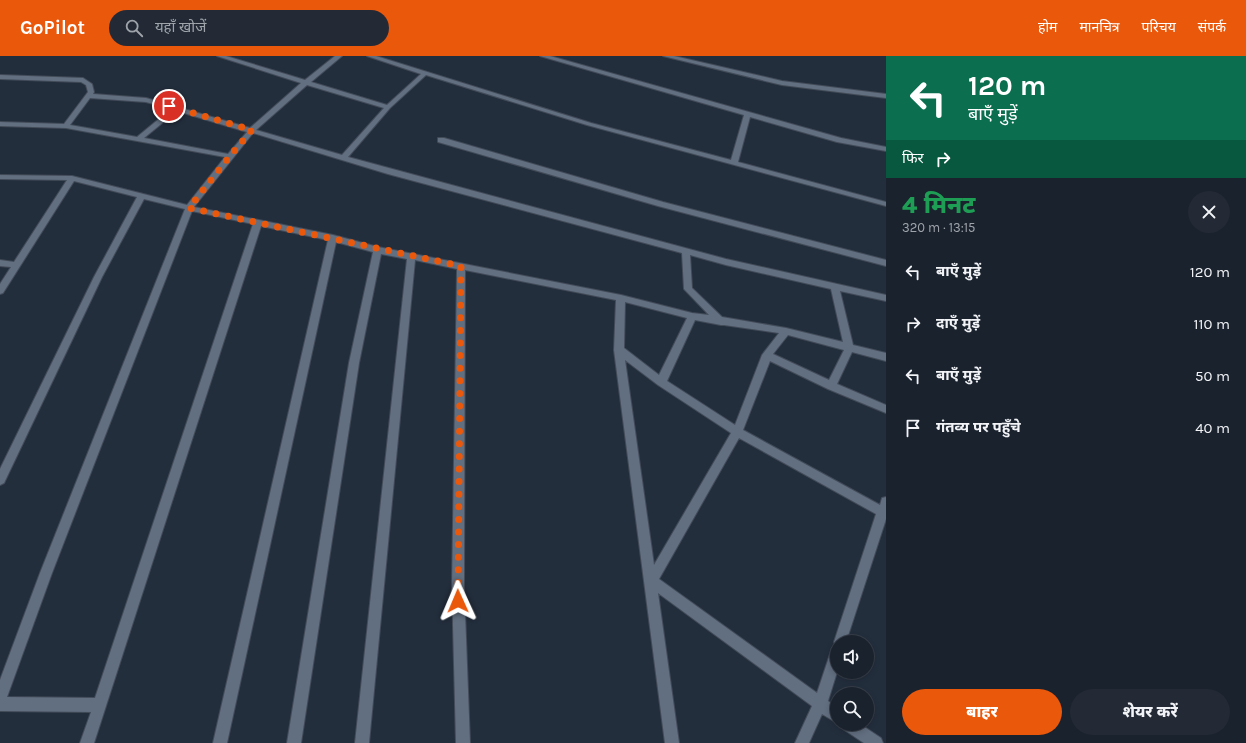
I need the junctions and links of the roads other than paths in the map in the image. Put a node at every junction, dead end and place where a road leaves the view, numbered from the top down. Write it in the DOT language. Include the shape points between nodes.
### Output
graph roads {
  1 [pos="220,56"];
  2 [pos="339,56"];
  3 [pos="370,56"];
  4 [pos="543,56"];
  5 [pos="666,56"];
  6 [pos="425,73"];
  7 [pos="0,77"];
  8 [pos="305,83"];
  9 [pos="88,96"];
  10 [pos="886,96"];
  11 [pos="388,107"];
  12 [pos="177,108"];
  13 [pos="748,115"];
  14 [pos="0,124"];
  15 [pos="66,126"];
  16 [pos="252,130"];
  17 [pos="139,139"];
  18 [pos="441,140"];
  19 [pos="886,149"];
  20 [pos="230,156"];
  21 [pos="343,158"];
  22 [pos="734,162"];
  23 [pos="0,177"];
  24 [pos="72,178"];
  25 [pos="142,195"];
  26 [pos="886,204"];
  27 [pos="189,208"];
  28 [pos="258,222"];
  29 [pos="334,238"];
  30 [pos="378,250"];
  31 [pos="686,250"];
  32 [pos="411,256"];
  33 [pos="0,263"];
  34 [pos="886,263"];
  35 [pos="16,265"];
  36 [pos="461,266"];
  37 [pos="835,287"];
  38 [pos="0,291"];
  39 [pos="621,298"];
  40 [pos="886,298"];
  41 [pos="692,316"];
  42 [pos="721,322"];
  43 [pos="786,331"];
  44 [pos="849,348"];
  45 [pos="619,350"];
  46 [pos="767,355"];
  47 [pos="886,357"];
  48 [pos="661,382"];
  49 [pos="831,386"];
  50 [pos="886,409"];
  51 [pos="737,432"];
  52 [pos="0,480"];
  53 [pos="885,509"];
  54 [pos="651,581"];
  55 [pos="842,635"];
  56 [pos="830,674"];
  57 [pos="0,698"];
  58 [pos="0,704"];
  59 [pos="820,704"];
  60 [pos="99,705"];
  61 [pos="830,711"];
  62 [pos="858,731"];
  63 [pos="87,743"];
  64 [pos="220,743"];
  65 [pos="294,743"];
  66 [pos="362,743"];
  67 [pos="463,743"];
  68 [pos="672,743"];
  69 [pos="802,743"];
  70 [pos="876,743"];
  1 -- 8 [label="street"];
  2 -- 8 [label="street"];
  3 -- 6 [label="street"];
  4 -- 13 [label="street"];
  5 -- 10 [label="street" via="782,83"];
  6 -- 11 [label="street"];
  6 -- 22 [label="street" via="590,124"];
  7 -- 9 [label="street" via="83,80 90,84 91,92"];
  8 -- 11 [label="street"];
  8 -- 16 [label="street"];
  9 -- 12 [label="street" via="146,100"];
  9 -- 15 [label="street"];
  11 -- 21 [label="street"];
  12 -- 16 [label="street"];
  12 -- 17 [label="street"];
  13 -- 19 [label="street" via="840,140"];
  13 -- 22 [label="street"];
  14 -- 15 [label="street"];
  15 -- 17 [label="street"];
  16 -- 20 [label="street"];
  16 -- 21 [label="street"];
  17 -- 20 [label="street"];
  18 -- 34 [label="street" via="662,204"];
  20 -- 27 [label="street"];
  21 -- 31 [label="street"];
  22 -- 26 [label="street"];
  23 -- 24 [label="street"];
  24 -- 25 [label="street"];
  24 -- 35 [label="street"];
  25 -- 27 [label="street"];
  25 -- 52 [label="street" via="98,277"];
  27 -- 28 [label="street"];
  27 -- 57 [label="street" via="46,573"];
  28 -- 29 [label="street"];
  28 -- 60 [label="street"];
  29 -- 30 [label="street"];
  29 -- 64 [label="street"];
  30 -- 32 [label="street"];
  30 -- 65 [label="street" via="354,363"];
  31 -- 37 [label="street" via="726,262"];
  31 -- 42 [label="street" via="688,289"];
  32 -- 36 [label="street"];
  32 -- 66 [label="street"];
  33 -- 35 [label="street"];
  35 -- 38 [label="street"];
  36 -- 39 [label="street"];
  36 -- 67 [label="street" via="458,586"];
  37 -- 40 [label="street"];
  37 -- 44 [label="street"];
  39 -- 41 [label="street"];
  39 -- 45 [label="street"];
  41 -- 42 [label="street"];
  41 -- 48 [label="street"];
  42 -- 43 [label="street"];
  43 -- 44 [label="street"];
  43 -- 46 [label="street"];
  44 -- 47 [label="street"];
  44 -- 49 [label="street"];
  45 -- 48 [label="street"];
  45 -- 54 [label="street"];
  46 -- 49 [label="street"];
  46 -- 51 [label="street"];
  48 -- 51 [label="street"];
  49 -- 50 [label="street"];
  51 -- 53 [label="street"];
  51 -- 54 [label="street"];
  53 -- 55 [label="street"];
  54 -- 59 [label="street"];
  54 -- 68 [label="street"];
  56 -- 59 [label="street"];
  58 -- 60 [label="street"];
  59 -- 61 [label="street"];
  59 -- 69 [label="street"];
  60 -- 63 [label="street"];
  62 -- 70 [label="street"];
}
